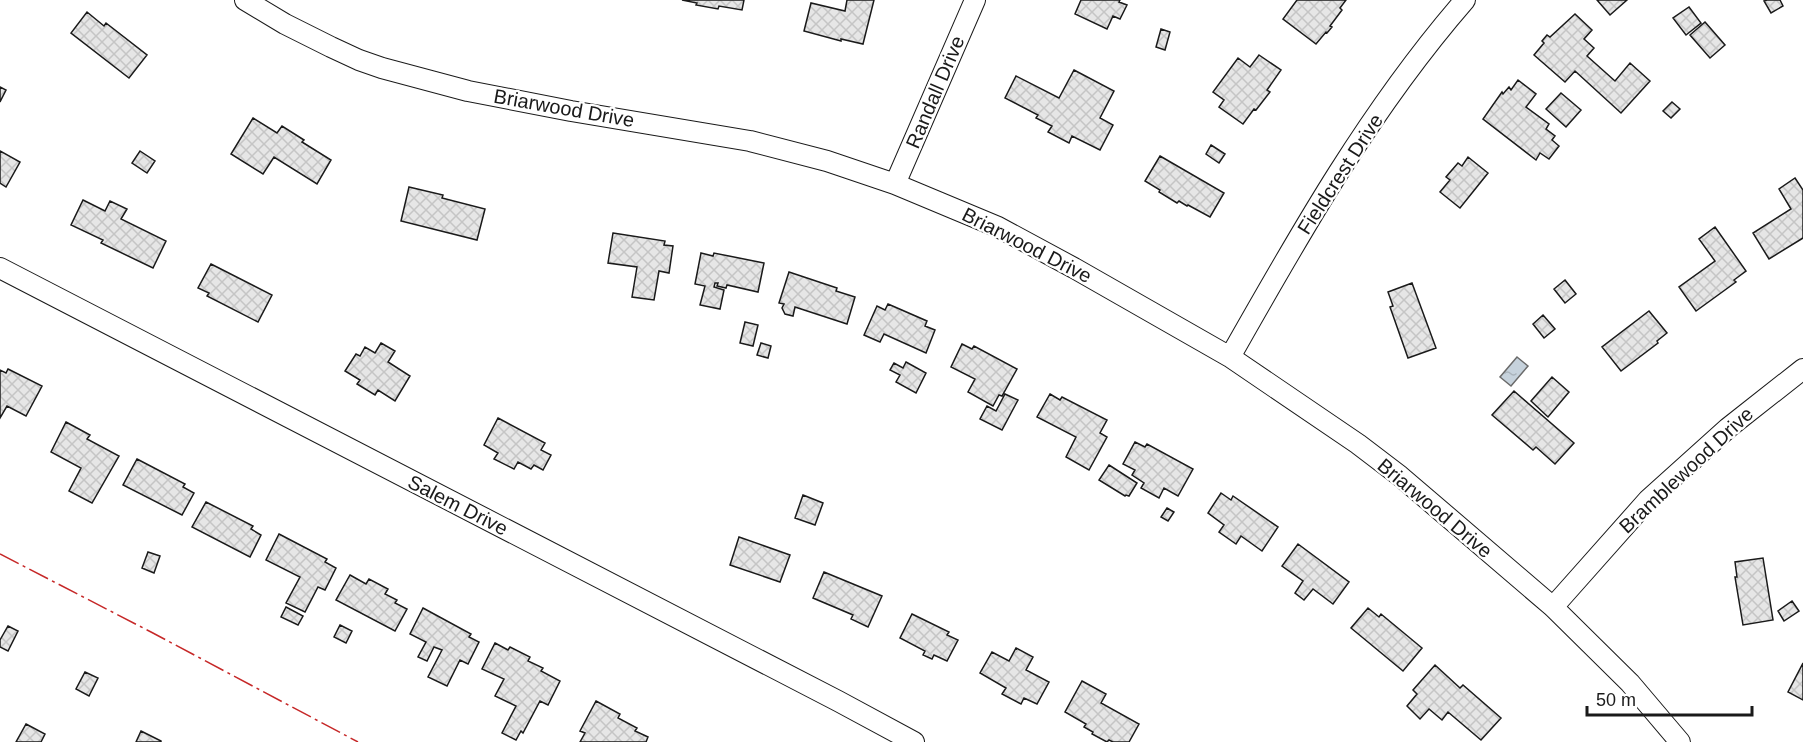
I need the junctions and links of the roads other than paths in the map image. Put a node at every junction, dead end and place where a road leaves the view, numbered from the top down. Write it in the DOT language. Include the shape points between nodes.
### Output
graph roads {
  1 [pos="245,0"];
  2 [pos="975,0"];
  3 [pos="1465,0"];
  4 [pos="895,184"];
  5 [pos="0,268"];
  6 [pos="1230,357"];
  7 [pos="1803,369"];
  8 [pos="1553,607"];
  9 [pos="914,742"];
  10 [pos="1680,742"];
  1 -- 4 [label="street, Briarwood Drive" via="358,60 399,73 572,111 750,141"];
  2 -- 4 [label="street, Randall Drive"];
  3 -- 6 [label="street, Fieldcrest Drive" via="1365,131"];
  4 -- 6 [label="street, Briarwood Drive" via="998,227"];
  5 -- 9 [label="street, Salem Drive"];
  6 -- 8 [label="street, Briarwood Drive" via="1400,476"];
  7 -- 8 [label="street, Bramblewood Drive" via="1728,428 1665,485"];
  8 -- 10 [label="street, Briarwood Drive" via="1638,691"];
}
